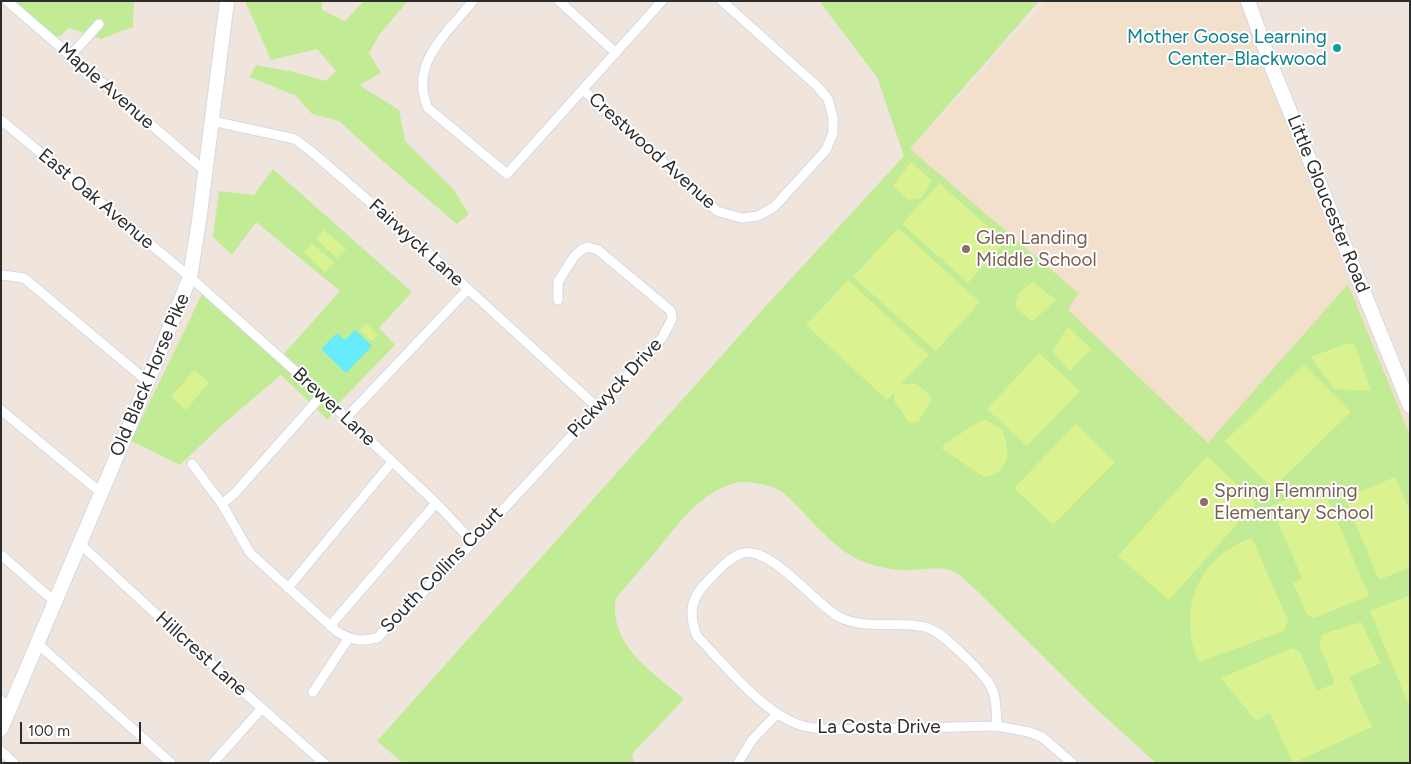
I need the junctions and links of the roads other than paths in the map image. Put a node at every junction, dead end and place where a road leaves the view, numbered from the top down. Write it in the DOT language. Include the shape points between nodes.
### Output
graph roads {
  1 [pos="7,1"];
  2 [pos="227,1"];
  3 [pos="474,1"];
  4 [pos="559,1"];
  5 [pos="662,1"];
  6 [pos="722,1"];
  7 [pos="1248,1"];
  8 [pos="99,24"];
  9 [pos="616,53"];
  10 [pos="71,55"];
  11 [pos="583,90"];
  12 [pos="1,120"];
  13 [pos="212,121"];
  14 [pos="205,171"];
  15 [pos="2,275"];
  16 [pos="190,277"];
  17 [pos="468,289"];
  18 [pos="558,300"];
  19 [pos="147,381"];
  20 [pos="322,395"];
  21 [pos="1410,406"];
  22 [pos="597,407"];
  23 [pos="1,410"];
  24 [pos="346,418"];
  25 [pos="551,457"];
  26 [pos="392,462"];
  27 [pos="192,464"];
  28 [pos="100,492"];
  29 [pos="436,502"];
  30 [pos="222,504"];
  31 [pos="473,542"];
  32 [pos="79,543"];
  33 [pos="1,555"];
  34 [pos="288,588"];
  35 [pos="54,601"];
  36 [pos="330,626"];
  37 [pos="348,639"];
  38 [pos="37,643"];
  39 [pos="313,692"];
  40 [pos="6,704"];
  41 [pos="262,708"];
  42 [pos="777,714"];
  43 [pos="997,726"];
  44 [pos="1,729"];
  45 [pos="1,751"];
  46 [pos="14,763"];
  47 [pos="171,763"];
  48 [pos="213,763"];
  49 [pos="324,763"];
  50 [pos="738,763"];
  51 [pos="1072,763"];
  1 -- 10 [label="street, Maple Avenue"];
  2 -- 13 [label="street, Old Black Horse Pike"];
  3 -- 11 [label="street" via="424,65 423,97 428,108 507,174"];
  4 -- 9 [label="street"];
  5 -- 9 [label="street"];
  6 -- 11 [label="street, Crestwood Avenue" via="828,99 832,133 826,150 774,207 758,216 741,218 717,210"];
  7 -- 21 [label="street, Little Gloucester Road"];
  8 -- 10 [label="street"];
  9 -- 11 [label="street"];
  10 -- 14 [label="street, Maple Avenue"];
  12 -- 16 [label="street, East Oak Avenue"];
  13 -- 14 [label="street, Old Black Horse Pike"];
  13 -- 17 [label="street, Fairwyck Lane" via="295,139"];
  14 -- 16 [label="street, Old Black Horse Pike"];
  15 -- 19 [label="street" via="24,278"];
  16 -- 19 [label="street, Old Black Horse Pike"];
  16 -- 20 [label="street, Brewer Lane"];
  17 -- 22 [label="street, Fairwyck Lane"];
  17 -- 24 [label="street"];
  18 -- 22 [label="street, Pickwyck Drive" via="558,282 573,258 588,247 598,250 672,311 670,326 662,338"];
  19 -- 28 [label="street, Old Black Horse Pike"];
  20 -- 24 [label="street, Brewer Lane"];
  20 -- 30 [label="street"];
  22 -- 25 [label="street, Pickwyck Drive"];
  23 -- 28 [label="street"];
  24 -- 26 [label="street, Brewer Lane"];
  25 -- 31 [label="street, South Collins Court"];
  26 -- 29 [label="street, Brewer Lane"];
  26 -- 34 [label="street"];
  27 -- 30 [label="street"];
  28 -- 32 [label="street, Old Black Horse Pike"];
  29 -- 31 [label="street, Brewer Lane"];
  29 -- 36 [label="street"];
  30 -- 34 [label="street" via="250,553"];
  31 -- 37 [label="street, South Collins Court" via="377,638 366,641"];
  32 -- 35 [label="street, Old Black Horse Pike"];
  32 -- 41 [label="street, Hillcrest Lane"];
  33 -- 35 [label="street"];
  34 -- 36 [label="street"];
  35 -- 38 [label="street, Old Black Horse Pike"];
  36 -- 37 [label="street"];
  37 -- 39 [label="street"];
  38 -- 40 [label="street, Old Black Horse Pike"];
  38 -- 47 [label="street"];
  40 -- 44 [label="street, Old Black Horse Pike"];
  41 -- 48 [label="street"];
  41 -- 49 [label="street, Hillcrest Lane"];
  42 -- 43 [label="street, La Costa Drive" via="802,726 827,730"];
  42 -- 43 [label="street, La Costa Drive" via="697,636 693,626 692,608 698,591 741,554 752,552 762,556 838,616 852,622 920,626 936,632 961,653 990,685 996,700"];
  42 -- 50 [label="street" via="752,740"];
  43 -- 51 [label="street, La Costa Drive" via="1042,737"];
  45 -- 46 [label="street"];
}
